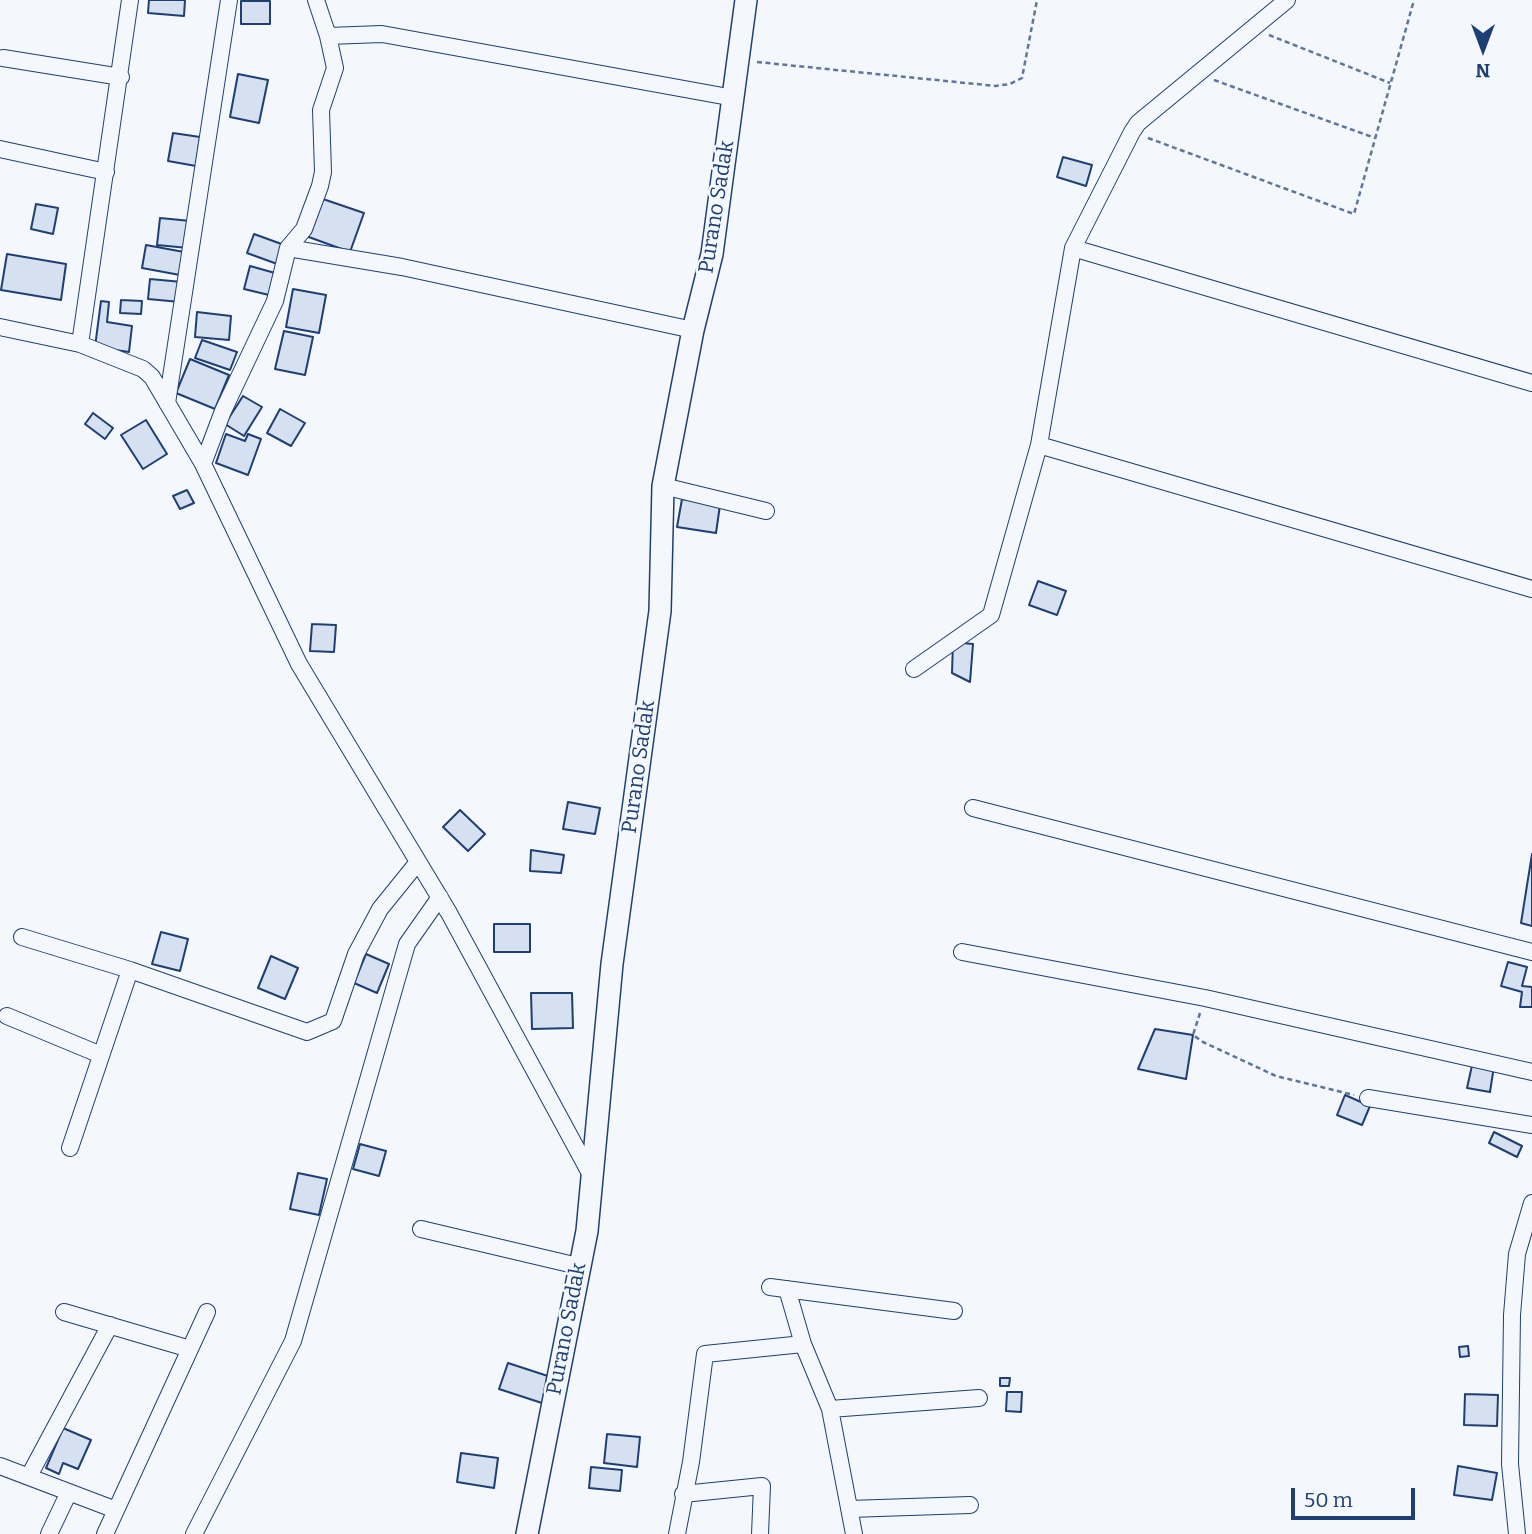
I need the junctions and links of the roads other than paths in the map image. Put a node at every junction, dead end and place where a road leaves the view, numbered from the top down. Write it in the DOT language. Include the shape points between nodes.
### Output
graph roads {
  1 [pos="130,0"];
  2 [pos="229,0"];
  3 [pos="316,0"];
  4 [pos="746,0"];
  5 [pos="1287,0"];
  6 [pos="328,36"];
  7 [pos="3,58"];
  8 [pos="121,77"];
  9 [pos="734,98"];
  10 [pos="0,149"];
  11 [pos="106,172"];
  12 [pos="288,248"];
  13 [pos="1073,248"];
  14 [pos="0,327"];
  15 [pos="693,330"];
  16 [pos="80,344"];
  17 [pos="1532,383"];
  18 [pos="167,403"];
  19 [pos="1039,445"];
  20 [pos="203,464"];
  21 [pos="663,486"];
  22 [pos="766,510"];
  23 [pos="1532,589"];
  24 [pos="914,669"];
  25 [pos="973,808"];
  26 [pos="418,862"];
  27 [pos="440,897"];
  28 [pos="22,937"];
  29 [pos="962,952"];
  30 [pos="1532,952"];
  31 [pos="130,970"];
  32 [pos="7,1016"];
  33 [pos="101,1055"];
  34 [pos="1532,1072"];
  35 [pos="1368,1098"];
  36 [pos="1532,1125"];
  37 [pos="70,1148"];
  38 [pos="592,1177"];
  39 [pos="1532,1202"];
  40 [pos="421,1229"];
  41 [pos="578,1266"];
  42 [pos="770,1287"];
  43 [pos="787,1289"];
  44 [pos="954,1311"];
  45 [pos="64,1312"];
  46 [pos="207,1312"];
  47 [pos="110,1325"];
  48 [pos="803,1344"];
  49 [pos="190,1349"];
  50 [pos="979,1398"];
  51 [pos="830,1409"];
  52 [pos="0,1466"];
  53 [pos="29,1476"];
  54 [pos="69,1492"];
  55 [pos="683,1494"];
  56 [pos="970,1505"];
  57 [pos="849,1509"];
  58 [pos="116,1510"];
  59 [pos="49,1534"];
  60 [pos="105,1534"];
  61 [pos="194,1534"];
  62 [pos="527,1534"];
  63 [pos="677,1534"];
  64 [pos="760,1534"];
  65 [pos="854,1534"];
  66 [pos="1517,1534"];
  1 -- 8 [label="street"];
  2 -- 18 [label="street"];
  3 -- 6 [label="street"];
  4 -- 9 [label="main road, Purano Sadak"];
  5 -- 13 [label="street" via="1138,123"];
  6 -- 9 [label="street" via="382,34"];
  6 -- 12 [label="street" via="335,68 321,110 322,179 304,229"];
  7 -- 8 [label="street"];
  8 -- 11 [label="street"];
  9 -- 15 [label="main road, Purano Sadak" via="712,254"];
  10 -- 11 [label="street"];
  11 -- 16 [label="street"];
  12 -- 15 [label="street" via="402,267"];
  12 -- 20 [label="street" via="275,301"];
  13 -- 17 [label="street"];
  13 -- 19 [label="street"];
  14 -- 16 [label="street"];
  15 -- 21 [label="main road, Purano Sadak"];
  16 -- 18 [label="street" via="143,369"];
  18 -- 20 [label="street"];
  19 -- 23 [label="street"];
  19 -- 24 [label="street" via="991,615"];
  20 -- 26 [label="street" via="299,664"];
  21 -- 22 [label="street"];
  21 -- 38 [label="main road, Purano Sadak" via="660,611 612,964"];
  25 -- 30 [label="street"];
  26 -- 27 [label="street"];
  26 -- 31 [label="street" via="380,909 356,954 333,1021 307,1032"];
  27 -- 38 [label="street"];
  27 -- 61 [label="street" via="407,943 293,1341"];
  28 -- 31 [label="street"];
  29 -- 34 [label="street" via="1205,998"];
  31 -- 33 [label="street"];
  32 -- 33 [label="street"];
  33 -- 37 [label="street"];
  35 -- 36 [label="street"];
  38 -- 41 [label="main road, Purano Sadak"];
  39 -- 66 [label="street" via="1517,1254 1513,1315 1510,1464"];
  40 -- 41 [label="street"];
  41 -- 62 [label="main road, Purano Sadak"];
  42 -- 43 [label="street"];
  43 -- 44 [label="street"];
  43 -- 48 [label="street"];
  45 -- 47 [label="street"];
  46 -- 49 [label="street"];
  47 -- 49 [label="street"];
  47 -- 53 [label="street"];
  48 -- 51 [label="street"];
  48 -- 55 [label="street" via="705,1354"];
  49 -- 58 [label="street"];
  50 -- 51 [label="street"];
  51 -- 57 [label="street"];
  52 -- 53 [label="street"];
  53 -- 54 [label="street"];
  54 -- 58 [label="street"];
  54 -- 59 [label="street"];
  55 -- 63 [label="street"];
  55 -- 64 [label="street" via="762,1486"];
  56 -- 57 [label="street"];
  57 -- 65 [label="street"];
  58 -- 60 [label="street"];
}
